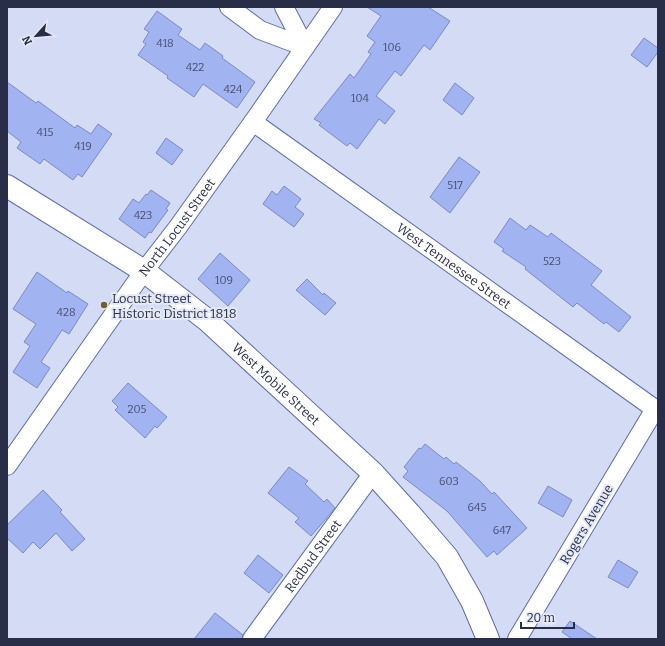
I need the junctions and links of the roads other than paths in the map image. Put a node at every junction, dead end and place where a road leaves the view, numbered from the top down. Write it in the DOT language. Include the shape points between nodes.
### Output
graph roads {
  1 [pos="229,7"];
  2 [pos="284,7"];
  3 [pos="333,7"];
  4 [pos="305,47"];
  5 [pos="253,122"];
  6 [pos="7,186"];
  7 [pos="144,271"];
  8 [pos="656,409"];
  9 [pos="7,466"];
  10 [pos="373,473"];
  11 [pos="252,639"];
  12 [pos="488,639"];
  13 [pos="517,639"];
  1 -- 4 [label="street" via="260,30"];
  2 -- 4 [label="street"];
  3 -- 4 [label="street, North Locust Street"];
  4 -- 5 [label="street, North Locust Street"];
  5 -- 7 [label="street, North Locust Street"];
  5 -- 8 [label="street, West Tennessee Street"];
  6 -- 7 [label="street, West Mobile Street"];
  7 -- 9 [label="street, North Locust Street"];
  7 -- 10 [label="street, West Mobile Street" via="207,320"];
  8 -- 13 [label="street, Rogers Avenue"];
  10 -- 11 [label="street, Redbud Street"];
  10 -- 12 [label="street, West Mobile Street" via="447,557 472,601"];
}
